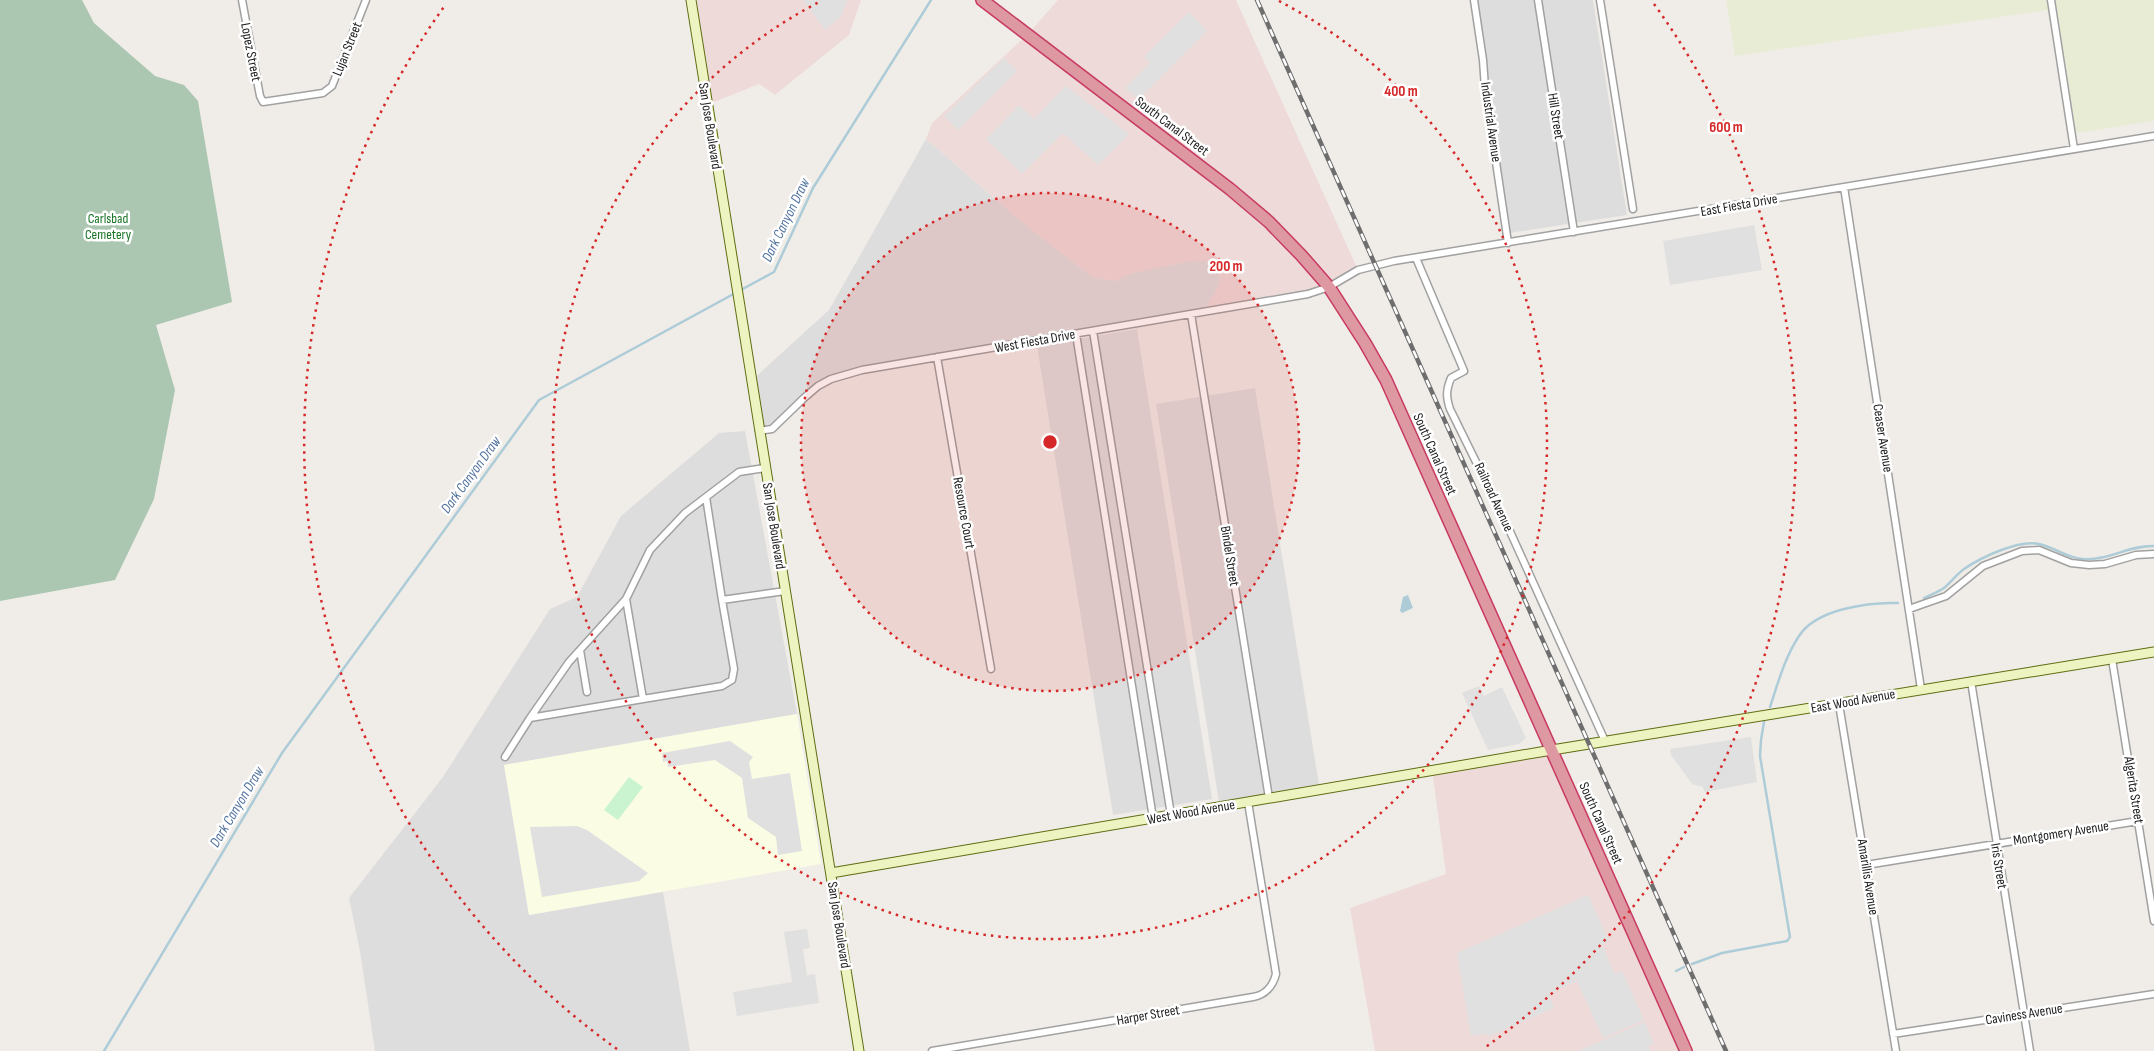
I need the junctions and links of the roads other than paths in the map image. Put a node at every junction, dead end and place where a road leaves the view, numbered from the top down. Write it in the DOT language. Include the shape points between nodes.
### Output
graph roads {
  1 [pos="242,0"];
  2 [pos="366,0"];
  3 [pos="691,0"];
  4 [pos="982,0"];
  5 [pos="1474,0"];
  6 [pos="1538,0"];
  7 [pos="1600,0"];
  8 [pos="2050,0"];
  9 [pos="264,102"];
  10 [pos="2154,136"];
  11 [pos="2074,149"];
  12 [pos="1844,187"];
  13 [pos="1633,209"];
  14 [pos="1574,232"];
  15 [pos="1508,243"];
  16 [pos="1416,258"];
  17 [pos="1329,287"];
  18 [pos="1191,314"];
  19 [pos="1093,331"];
  20 [pos="1076,334"];
  21 [pos="937,358"];
  22 [pos="759,431"];
  23 [pos="765,468"];
  24 [pos="706,497"];
  25 [pos="2154,554"];
  26 [pos="785,591"];
  27 [pos="626,599"];
  28 [pos="722,600"];
  29 [pos="1909,609"];
  30 [pos="580,650"];
  31 [pos="2154,652"];
  32 [pos="2112,659"];
  33 [pos="991,668"];
  34 [pos="1971,681"];
  35 [pos="1921,689"];
  36 [pos="586,692"];
  37 [pos="643,699"];
  38 [pos="1839,704"];
  39 [pos="530,718"];
  40 [pos="1606,741"];
  41 [pos="1552,750"];
  42 [pos="505,757"];
  43 [pos="1269,798"];
  44 [pos="1248,802"];
  45 [pos="1171,815"];
  46 [pos="1153,818"];
  47 [pos="2138,821"];
  48 [pos="1995,843"];
  49 [pos="1866,864"];
  50 [pos="831,873"];
  51 [pos="2154,921"];
  52 [pos="2154,994"];
  53 [pos="2024,1014"];
  54 [pos="1893,1034"];
  55 [pos="859,1051"];
  56 [pos="932,1051"];
  57 [pos="1686,1051"];
  58 [pos="1896,1051"];
  59 [pos="2030,1051"];
  1 -- 9 [label="street, Lopez Street" via="260,96"];
  2 -- 9 [label="street, Lujan Street" via="332,86 323,93"];
  3 -- 22 [label="street, San Jose Boulevard"];
  4 -- 17 [label="highway, South Canal Street" via="1254,208"];
  5 -- 15 [label="street, Industrial Avenue"];
  6 -- 14 [label="street, Hill Street"];
  7 -- 13 [label="street"];
  8 -- 11 [label="street"];
  10 -- 11 [label="street, East Fiesta Drive"];
  11 -- 12 [label="street, East Fiesta Drive"];
  12 -- 14 [label="street, East Fiesta Drive"];
  12 -- 29 [label="street, Ceaser Avenue"];
  14 -- 15 [label="street, East Fiesta Drive"];
  15 -- 16 [label="street, East Fiesta Drive"];
  16 -- 17 [label="street, East Fiesta Drive" via="1358,270"];
  16 -- 40 [label="street, Railroad Avenue" via="1464,371 1451,378 1446,389 1450,409"];
  17 -- 18 [label="street, West Fiesta Drive" via="1308,294"];
  17 -- 41 [label="highway, South Canal Street" via="1386,380"];
  18 -- 19 [label="street, West Fiesta Drive"];
  18 -- 43 [label="street, Bindel Street"];
  19 -- 20 [label="street, West Fiesta Drive"];
  19 -- 45 [label="street"];
  20 -- 21 [label="street, West Fiesta Drive"];
  20 -- 46 [label="street"];
  21 -- 22 [label="street, West Fiesta Drive" via="862,370 831,379 804,398 772,430"];
  21 -- 33 [label="street, Resource Court"];
  22 -- 23 [label="street, San Jose Boulevard"];
  23 -- 24 [label="street" via="739,472"];
  23 -- 26 [label="street, San Jose Boulevard"];
  24 -- 27 [label="street" via="650,550"];
  24 -- 28 [label="street"];
  25 -- 29 [label="street" via="2089,565 2071,563 2038,550 2022,551 1983,566 1946,596"];
  26 -- 28 [label="street"];
  26 -- 50 [label="street, San Jose Boulevard"];
  27 -- 30 [label="street"];
  27 -- 37 [label="street"];
  28 -- 37 [label="street" via="734,669 732,680 722,686"];
  29 -- 35 [label="street, Ceaser Avenue"];
  30 -- 36 [label="street"];
  30 -- 39 [label="street"];
  31 -- 32 [label="street, East Wood Avenue"];
  32 -- 34 [label="street, East Wood Avenue"];
  32 -- 47 [label="street, Algerita Street"];
  34 -- 35 [label="street, East Wood Avenue"];
  34 -- 48 [label="street, Iris Street"];
  35 -- 38 [label="street, East Wood Avenue"];
  37 -- 39 [label="street"];
  38 -- 40 [label="street, East Wood Avenue"];
  38 -- 49 [label="street, Amarillis Avenue"];
  39 -- 42 [label="street"];
  40 -- 41 [label="street, East Wood Avenue"];
  41 -- 43 [label="street, West Wood Avenue"];
  41 -- 57 [label="highway, South Canal Street"];
  43 -- 44 [label="street, West Wood Avenue"];
  44 -- 45 [label="street, West Wood Avenue"];
  44 -- 56 [label="street, Harper Street" via="1276,974 1272,984 1260,996"];
  45 -- 46 [label="street, West Wood Avenue"];
  46 -- 50 [label="street, West Wood Avenue"];
  47 -- 48 [label="street, Montgomery Avenue"];
  47 -- 51 [label="street, Algerita Street"];
  48 -- 49 [label="street, Montgomery Avenue"];
  48 -- 53 [label="street, Iris Street"];
  49 -- 54 [label="street, Amarillis Avenue"];
  50 -- 55 [label="street, San Jose Boulevard"];
  52 -- 53 [label="street, Caviness Avenue"];
  53 -- 54 [label="street, Caviness Avenue"];
  53 -- 59 [label="street, Iris Street"];
  54 -- 58 [label="street, Amarillis Avenue"];
}
